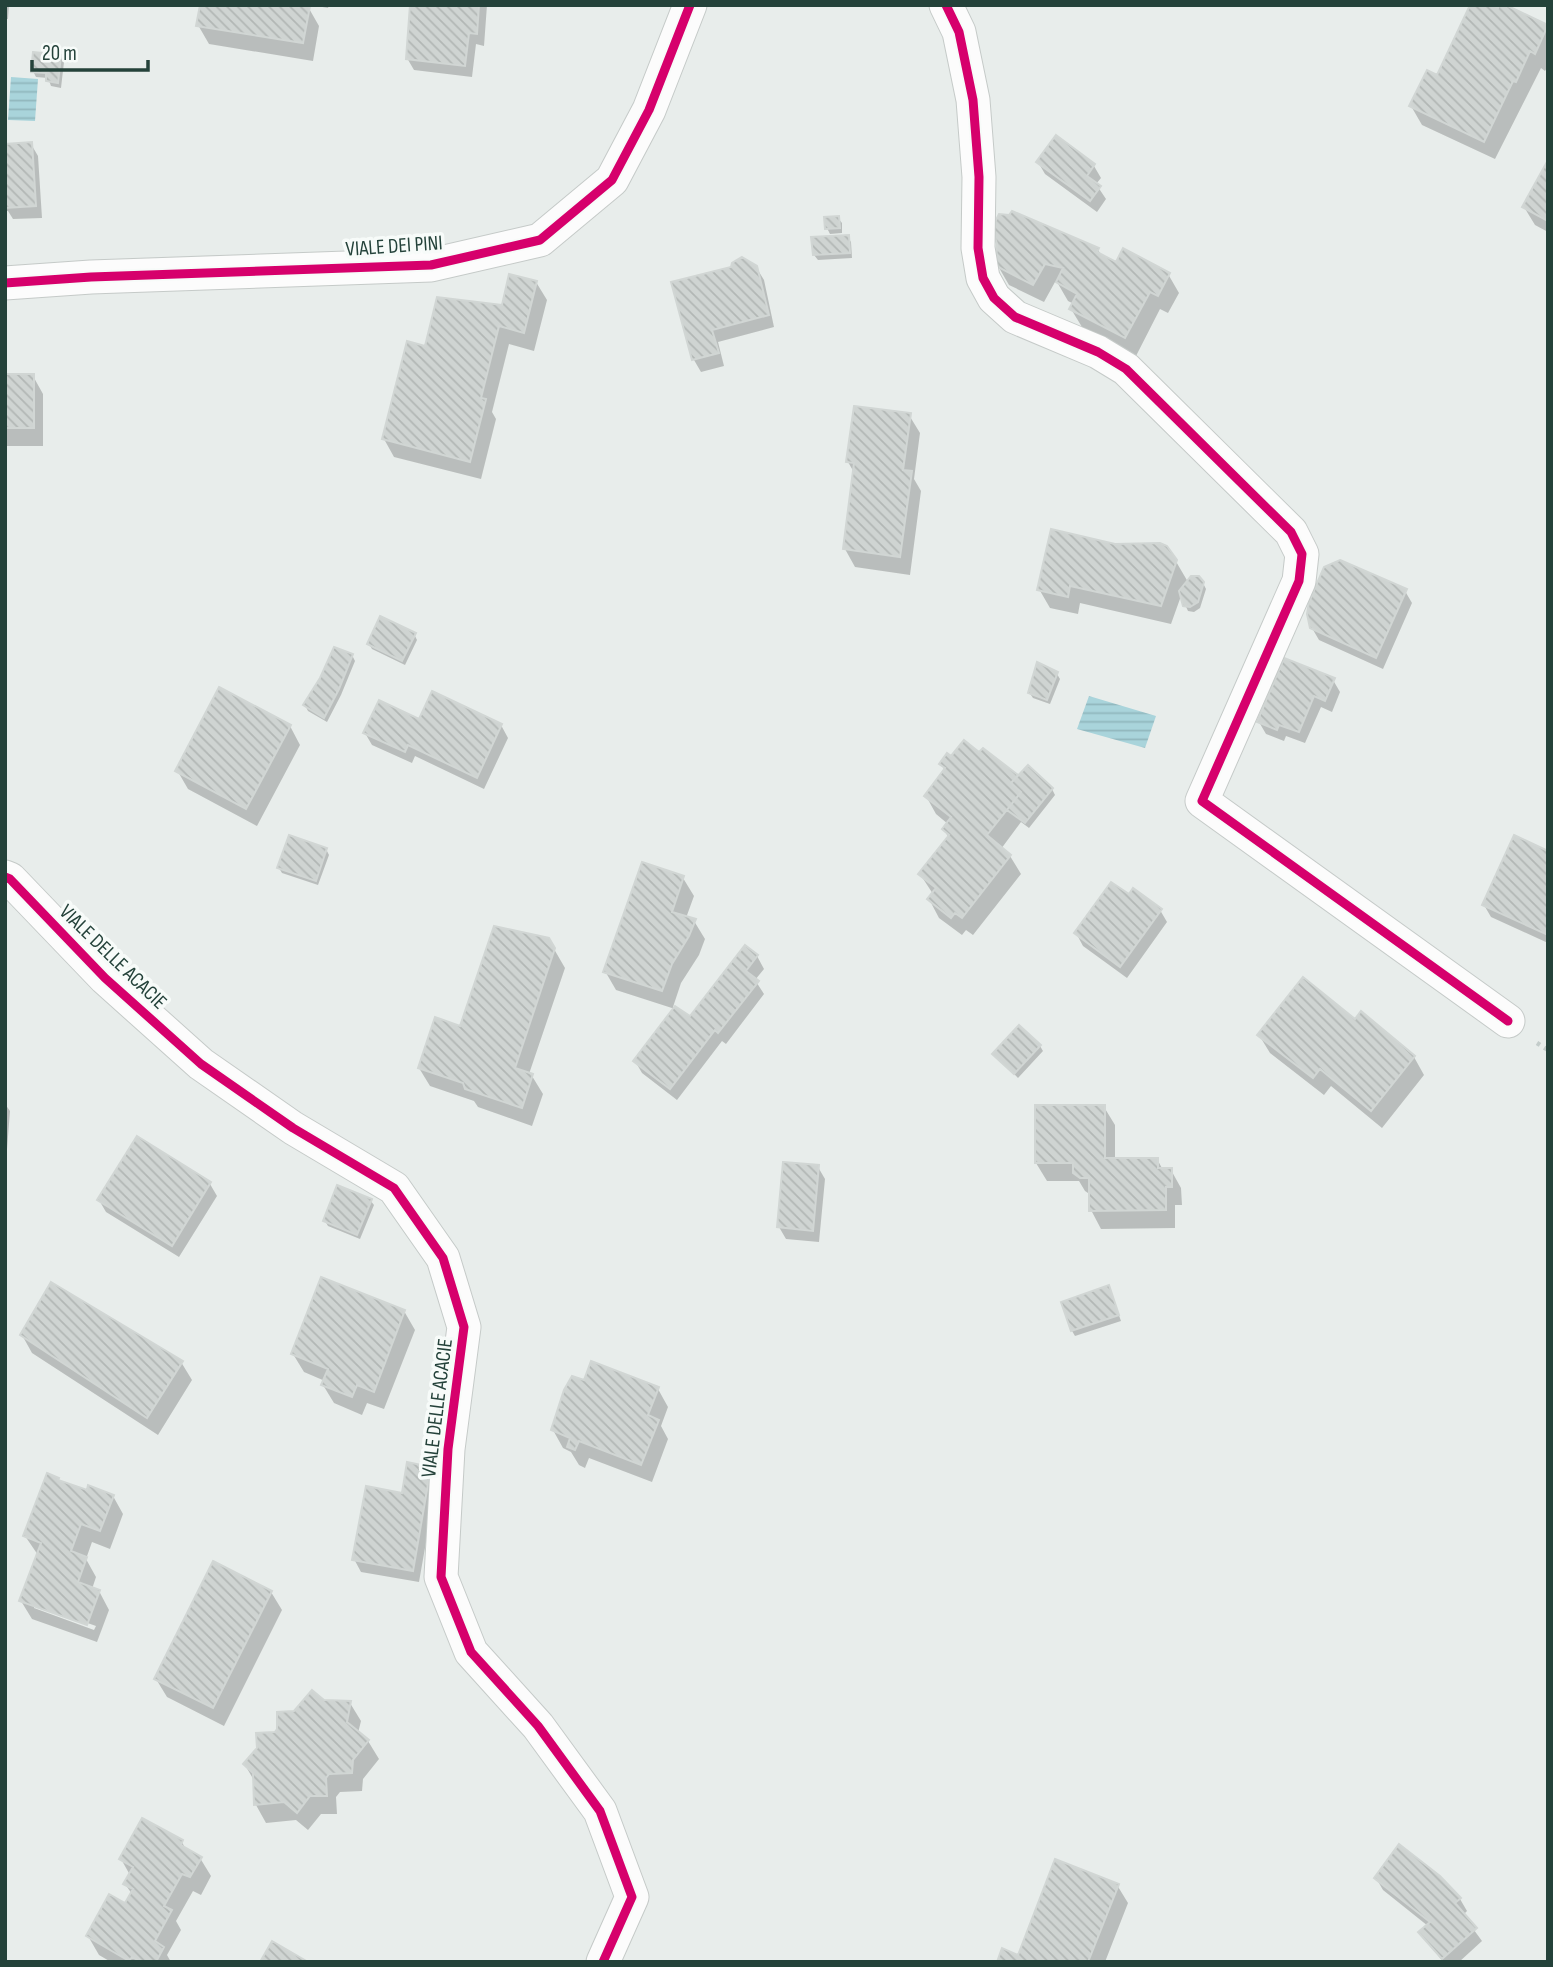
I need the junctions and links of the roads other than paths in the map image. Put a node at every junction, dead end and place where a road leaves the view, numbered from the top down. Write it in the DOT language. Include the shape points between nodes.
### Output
graph roads {
  1 [pos="690,5"];
  2 [pos="946,5"];
  3 [pos="5,283"];
  4 [pos="5,877"];
  5 [pos="1508,1021"];
  6 [pos="603,1962"];
  1 -- 3 [label="street, VIALE DEI PINI" via="649,110 612,180 540,240 431,265"];
  2 -- 5 [label="street" via="959,32 974,100 978,248 983,278 994,298 1015,317 1098,352 1126,369 1291,532 1302,554 1299,581 1202,801"];
  4 -- 6 [label="street, VIALE DELLE ACACIE" via="105,978 201,1064 293,1128 394,1188 443,1258 464,1327 448,1449 441,1577 471,1652 538,1726 600,1811 632,1897"];
}
